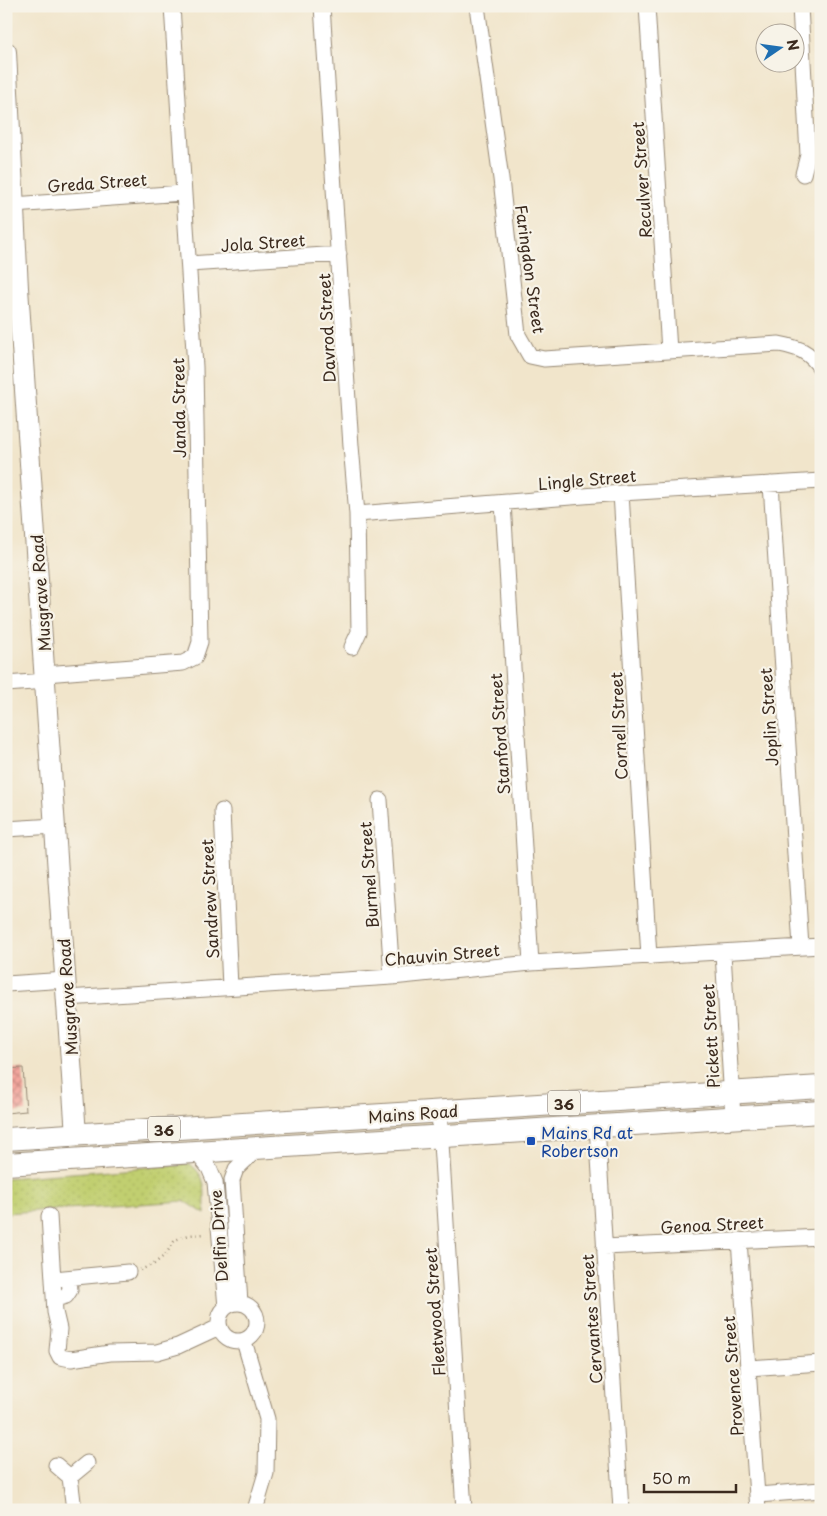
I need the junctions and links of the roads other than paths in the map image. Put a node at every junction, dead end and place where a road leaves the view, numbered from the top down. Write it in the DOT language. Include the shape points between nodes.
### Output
graph roads {
  1 [pos="172,6"];
  2 [pos="322,6"];
  3 [pos="477,6"];
  4 [pos="647,6"];
  5 [pos="800,6"];
  6 [pos="6,52"];
  7 [pos="7,76"];
  8 [pos="803,174"];
  9 [pos="183,193"];
  10 [pos="13,205"];
  11 [pos="339,254"];
  12 [pos="189,264"];
  13 [pos="12,289"];
  14 [pos="669,351"];
  15 [pos="821,369"];
  16 [pos="821,481"];
  17 [pos="771,484"];
  18 [pos="621,493"];
  19 [pos="503,503"];
  20 [pos="356,514"];
  21 [pos="352,647"];
  22 [pos="46,678"];
  23 [pos="6,684"];
  24 [pos="380,800"];
  25 [pos="222,811"];
  26 [pos="55,826"];
  27 [pos="6,829"];
  28 [pos="821,946"];
  29 [pos="801,947"];
  30 [pos="722,952"];
  31 [pos="649,957"];
  32 [pos="531,963"];
  33 [pos="392,976"];
  34 [pos="6,984"];
  35 [pos="230,987"];
  36 [pos="66,989"];
  37 [pos="821,1087"];
  38 [pos="731,1092"];
  39 [pos="439,1111"];
  40 [pos="821,1112"];
  41 [pos="733,1118"];
  42 [pos="597,1126"];
  43 [pos="76,1135"];
  44 [pos="440,1136"];
  45 [pos="6,1139"];
  46 [pos="258,1148"];
  47 [pos="196,1152"];
  48 [pos="6,1164"];
  49 [pos="49,1216"];
  50 [pos="821,1237"];
  51 [pos="739,1240"];
  52 [pos="604,1247"];
  53 [pos="128,1272"];
  54 [pos="69,1278"];
  55 [pos="54,1279"];
  56 [pos="54,1299"];
  57 [pos="233,1305"];
  58 [pos="219,1327"];
  59 [pos="244,1341"];
  60 [pos="821,1363"];
  61 [pos="749,1368"];
  62 [pos="87,1463"];
  63 [pos="56,1466"];
  64 [pos="70,1477"];
  65 [pos="821,1490"];
  66 [pos="758,1502"];
  67 [pos="74,1510"];
  68 [pos="255,1510"];
  69 [pos="464,1510"];
  70 [pos="621,1510"];
  1 -- 9 [label="street, Janda Street"];
  2 -- 11 [label="street, Davrod Street"];
  3 -- 14 [label="street, Faringdon Street" via="518,335 530,356 544,359"];
  4 -- 14 [label="street, Reculver Street"];
  5 -- 8 [label="street" via="808,154"];
  6 -- 7 [label="street, Musgrave Road"];
  7 -- 10 [label="street, Musgrave Road"];
  9 -- 10 [label="street, Greda Street"];
  9 -- 12 [label="street, Janda Street"];
  10 -- 13 [label="street, Musgrave Road"];
  11 -- 12 [label="street, Jola Street"];
  11 -- 20 [label="street, Davrod Street"];
  12 -- 22 [label="street, Janda Street" via="195,367 200,632 195,657 183,663"];
  13 -- 22 [label="street, Musgrave Road"];
  14 -- 15 [label="street, Faringdon Street" via="779,344 800,349"];
  16 -- 17 [label="street, Lingle Street"];
  17 -- 18 [label="street, Lingle Street"];
  17 -- 29 [label="street, Joplin Street"];
  18 -- 19 [label="street, Lingle Street"];
  18 -- 31 [label="street, Cornell Street"];
  19 -- 20 [label="street, Lingle Street"];
  19 -- 32 [label="street, Stanford Street"];
  20 -- 21 [label="street, Davrod Street" via="359,632"];
  22 -- 23 [label="street"];
  22 -- 26 [label="street, Musgrave Road"];
  24 -- 33 [label="street, Burmel Street"];
  25 -- 35 [label="street, Sandrew Street"];
  26 -- 27 [label="street"];
  26 -- 36 [label="street, Musgrave Road"];
  28 -- 29 [label="street, Chauvin Street"];
  29 -- 30 [label="street, Chauvin Street"];
  30 -- 31 [label="street, Chauvin Street"];
  30 -- 38 [label="street, Pickett Street"];
  31 -- 32 [label="street, Chauvin Street"];
  32 -- 33 [label="street, Chauvin Street"];
  33 -- 35 [label="street, Chauvin Street"];
  34 -- 36 [label="street, Chauvin Street"];
  35 -- 36 [label="street, Chauvin Street"];
  36 -- 43 [label="street, Musgrave Road"];
  37 -- 38 [label="main road, Mains Road / 36"];
  38 -- 39 [label="main road, Mains Road / 36"];
  38 -- 41 [label="street, Pickett Street"];
  39 -- 43 [label="main road, Mains Road / 36"];
  39 -- 44 [label="street, Fleetwood Street"];
  40 -- 41 [label="main road, Mains Road / 36"];
  41 -- 42 [label="main road, Mains Road / 36"];
  42 -- 44 [label="main road, Mains Road / 36"];
  42 -- 52 [label="street, Cervantes Street"];
  43 -- 45 [label="main road, Mains Road / 36"];
  44 -- 46 [label="main road, Mains Road / 36"];
  44 -- 69 [label="street, Fleetwood Street"];
  46 -- 47 [label="main road, Mains Road / 36"];
  46 -- 57 [label="street, Delfin Drive" via="236,1169 232,1180"];
  47 -- 48 [label="main road, Mains Road / 36"];
  47 -- 57 [label="street, Delfin Drive" via="215,1182"];
  49 -- 55 [label="street"];
  50 -- 51 [label="street, Genoa Street"];
  51 -- 52 [label="street, Genoa Street"];
  51 -- 61 [label="street, Provence Street"];
  52 -- 70 [label="street, Cervantes Street"];
  53 -- 54 [label="street"];
  54 -- 55 [label="street"];
  54 -- 56 [label="street" via="70,1290 66,1296"];
  55 -- 56 [label="street"];
  56 -- 58 [label="street" via="59,1329 56,1351 60,1357 71,1359 110,1353 157,1352"];
  57 -- 58 [label="street" via="221,1313"];
  57 -- 59 [label="street" via="252,1308 258,1321 254,1333"];
  58 -- 59 [label="street" via="230,1340"];
  59 -- 68 [label="street" via="267,1419 266,1474"];
  60 -- 61 [label="street"];
  61 -- 66 [label="street, Provence Street"];
  62 -- 64 [label="street"];
  63 -- 64 [label="street"];
  64 -- 67 [label="street"];
  65 -- 66 [label="street"];
}
